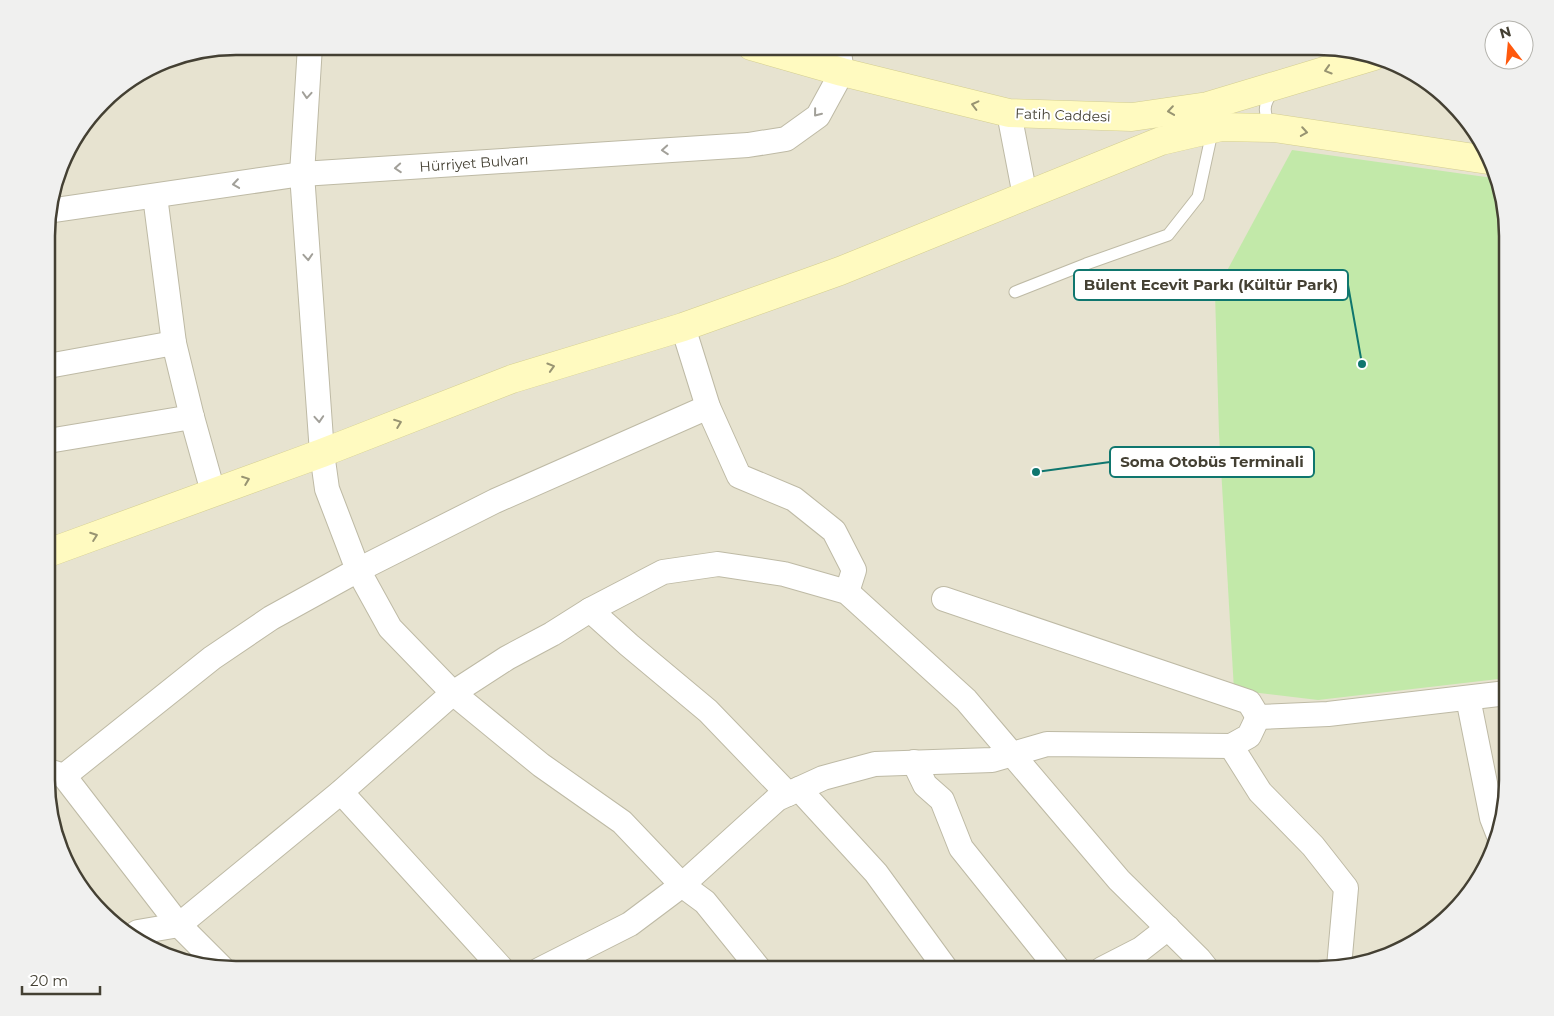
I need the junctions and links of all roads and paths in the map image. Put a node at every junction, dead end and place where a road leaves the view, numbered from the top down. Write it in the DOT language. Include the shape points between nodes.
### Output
graph roads {
  1 [pos="309,55"];
  2 [pos="813,55"];
  3 [pos="840,59"];
  4 [pos="1361,60"];
  5 [pos="1281,84"];
  6 [pos="1009,113"];
  7 [pos="1274,128"];
  8 [pos="1209,129"];
  9 [pos="1481,159"];
  10 [pos="302,174"];
  11 [pos="155,196"];
  12 [pos="1025,196"];
  13 [pos="57,210"];
  14 [pos="1015,292"];
  15 [pos="683,327"];
  16 [pos="174,343"];
  17 [pos="55,365"];
  18 [pos="708,407"];
  19 [pos="192,417"];
  20 [pos="55,440"];
  21 [pos="322,453"];
  22 [pos="213,492"];
  23 [pos="55,550"];
  24 [pos="358,570"];
  25 [pos="847,592"];
  26 [pos="944,599"];
  27 [pos="590,610"];
  28 [pos="453,693"];
  29 [pos="1499,694"];
  30 [pos="1468,698"];
  31 [pos="1258,717"];
  32 [pos="1231,746"];
  33 [pos="1011,755"];
  34 [pos="914,762"];
  35 [pos="56,773"];
  36 [pos="793,791"];
  37 [pos="341,792"];
  38 [pos="1494,824"];
  39 [pos="682,885"];
  40 [pos="179,925"];
  41 [pos="1168,928"];
  42 [pos="139,932"];
  43 [pos="214,959"];
  44 [pos="1340,959"];
  45 [pos="496,961"];
  46 [pos="557,961"];
  47 [pos="753,961"];
  48 [pos="940,961"];
  49 [pos="1051,961"];
  50 [pos="1119,961"];
  51 [pos="1201,961"];
  1 -- 10 [label="street, one-way"];
  2 -- 3 [label="street, Fatih Caddesi"];
  6 -- 3 [label="street, Fatih Caddesi, one-way"];
  3 -- 10 [label="street, Hürriyet Bulvarı, one-way" via="818,116 786,139 748,145"];
  4 -- 5 [label="street, Fatih Caddesi, one-way"];
  5 -- 6 [label="street, Fatih Caddesi, one-way" via="1208,106 1132,117"];
  5 -- 7 [label="lane" via="1266,99 1268,120"];
  6 -- 12 [label="street"];
  7 -- 8 [label="street"];
  7 -- 9 [label="street, one-way"];
  8 -- 12 [label="street" via="1161,141"];
  8 -- 14 [label="lane" via="1211,137 1198,197 1168,235"];
  10 -- 11 [label="street, Hürriyet Bulvarı, one-way"];
  10 -- 21 [label="street, one-way"];
  11 -- 13 [label="street, Hürriyet Bulvarı"];
  11 -- 16 [label="street"];
  12 -- 15 [label="street" via="840,271"];
  15 -- 18 [label="street"];
  21 -- 15 [label="street, one-way" via="512,379"];
  16 -- 17 [label="street"];
  16 -- 19 [label="street"];
  18 -- 24 [label="street" via="495,501"];
  18 -- 25 [label="street" via="739,476 794,499 834,531 854,570"];
  19 -- 20 [label="street"];
  19 -- 22 [label="street"];
  22 -- 21 [label="street, one-way"];
  21 -- 24 [label="street" via="326,489"];
  23 -- 22 [label="street, one-way"];
  24 -- 28 [label="street" via="390,628"];
  24 -- 35 [label="street" via="271,618"];
  25 -- 27 [label="street" via="784,574 718,564 664,572"];
  25 -- 33 [label="street" via="966,700"];
  26 -- 31 [label="street" via="1249,702"];
  27 -- 28 [label="street"];
  27 -- 36 [label="street" via="708,711"];
  28 -- 37 [label="street"];
  28 -- 39 [label="street" via="541,765 622,822"];
  29 -- 30 [label="street"];
  30 -- 31 [label="street" via="1328,714"];
  30 -- 38 [label="street"];
  31 -- 32 [label="street" via="1249,736"];
  32 -- 33 [label="street" via="1048,744"];
  32 -- 44 [label="street" via="1260,792 1312,846 1346,888"];
  33 -- 34 [label="street" via="992,760"];
  33 -- 41 [label="street" via="1119,880"];
  34 -- 36 [label="street" via="875,764 823,778"];
  34 -- 49 [label="street" via="925,785 942,800 961,848"];
  35 -- 40 [label="street"];
  36 -- 39 [label="street" via="777,799"];
  36 -- 48 [label="street" via="876,873"];
  37 -- 40 [label="street"];
  37 -- 45 [label="street"];
  39 -- 46 [label="street" via="630,924"];
  39 -- 47 [label="street" via="705,902"];
  40 -- 42 [label="street"];
  40 -- 43 [label="street"];
  41 -- 50 [label="street"];
  41 -- 51 [label="street"];
}
